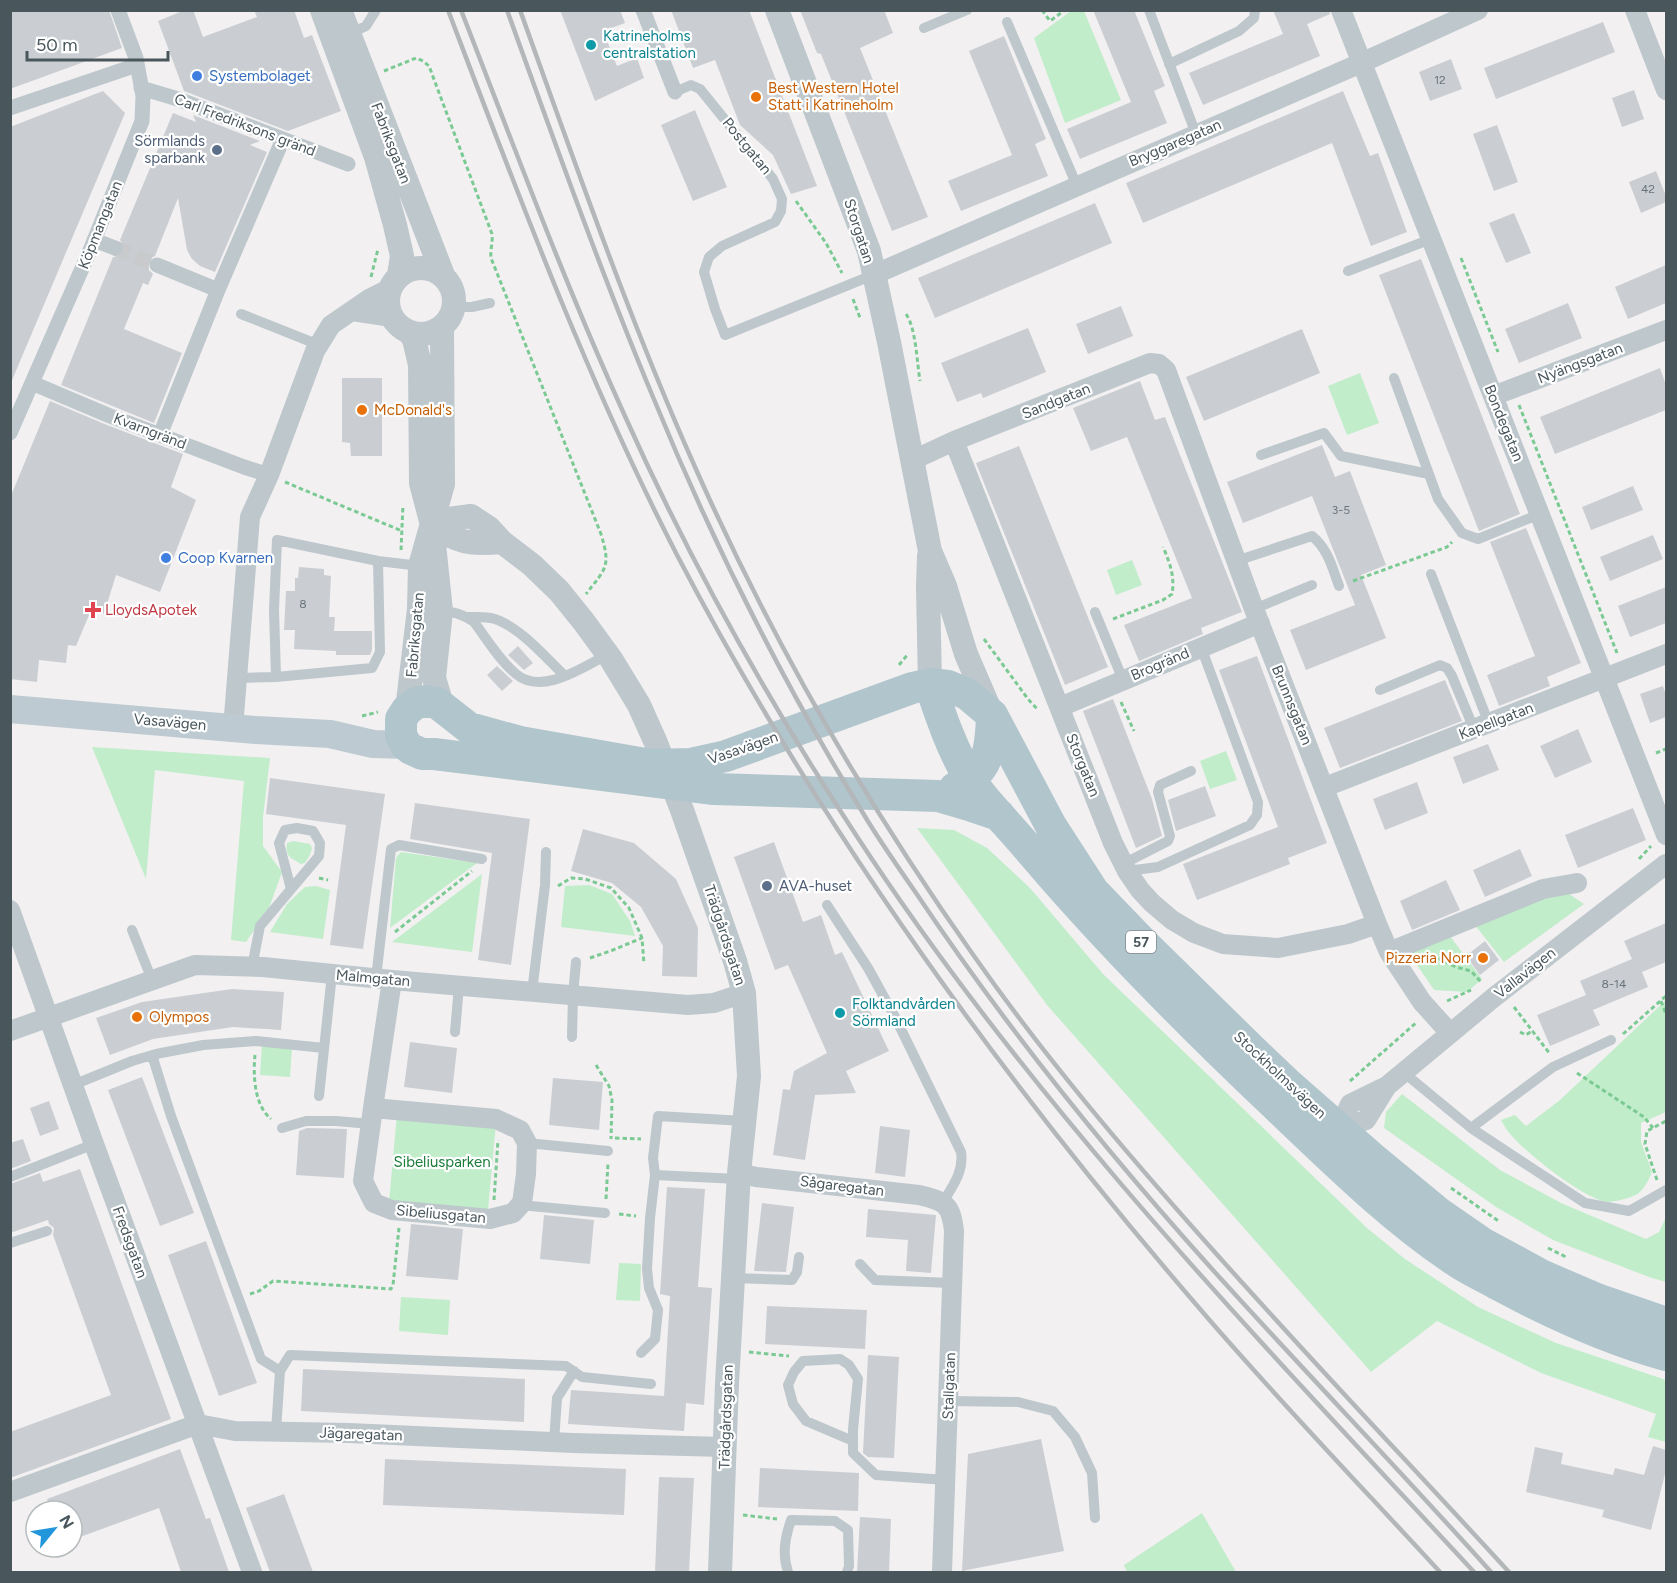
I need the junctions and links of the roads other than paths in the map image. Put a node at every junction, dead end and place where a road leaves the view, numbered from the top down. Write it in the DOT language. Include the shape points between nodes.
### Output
graph roads {
  1 [pos="118,10"];
  2 [pos="322,10"];
  3 [pos="340,10"];
  4 [pos="376,10"];
  5 [pos="643,10"];
  6 [pos="777,10"];
  7 [pos="967,10"];
  8 [pos="1149,10"];
  9 [pos="1255,10"];
  10 [pos="1341,10"];
  11 [pos="1478,10"];
  12 [pos="1635,10"];
  13 [pos="1007,22"];
  14 [pos="924,28"];
  15 [pos="341,37"];
  16 [pos="1362,63"];
  17 [pos="1169,64"];
  18 [pos="137,65"];
  19 [pos="141,88"];
  20 [pos="1666,90"];
  21 [pos="675,92"];
  22 [pos="10,108"];
  23 [pos="1196,134"];
  24 [pos="283,139"];
  25 [pos="348,164"];
  26 [pos="1077,186"];
  27 [pos="1431,239"];
  28 [pos="94,240"];
  29 [pos="115,248"];
  30 [pos="157,265"];
  31 [pos="1348,271"];
  32 [pos="442,275"];
  33 [pos="873,275"];
  34 [pos="387,280"];
  35 [pos="218,290"];
  36 [pos="490,303"];
  37 [pos="352,311"];
  38 [pos="241,314"];
  39 [pos="448,317"];
  40 [pos="400,325"];
  41 [pos="1666,330"];
  42 [pos="319,345"];
  43 [pos="1159,364"];
  44 [pos="1394,378"];
  45 [pos="32,383"];
  46 [pos="1493,396"];
  47 [pos="10,433"];
  48 [pos="160,435"];
  49 [pos="954,441"];
  50 [pos="1261,454"];
  51 [pos="913,460"];
  52 [pos="1429,474"];
  53 [pos="269,475"];
  54 [pos="1540,514"];
  55 [pos="432,525"];
  56 [pos="930,551"];
  57 [pos="378,561"];
  58 [pos="1236,561"];
  59 [pos="411,565"];
  60 [pos="1431,574"];
  61 [pos="1312,585"];
  62 [pos="1339,586"];
  63 [pos="441,610"];
  64 [pos="1095,612"];
  65 [pos="1257,616"];
  66 [pos="467,617"];
  67 [pos="1201,647"];
  68 [pos="1666,654"];
  69 [pos="607,655"];
  70 [pos="565,676"];
  71 [pos="276,677"];
  72 [pos="237,678"];
  73 [pos="1605,679"];
  74 [pos="1118,682"];
  75 [pos="930,684"];
  76 [pos="1380,690"];
  77 [pos="1060,707"];
  78 [pos="10,709"];
  79 [pos="446,709"];
  80 [pos="992,715"];
  81 [pos="401,725"];
  82 [pos="1482,726"];
  83 [pos="233,728"];
  84 [pos="519,753"];
  85 [pos="1191,771"];
  86 [pos="970,781"];
  87 [pos="1325,788"];
  88 [pos="938,796"];
  89 [pos="999,815"];
  90 [pos="1660,839"];
  91 [pos="546,852"];
  92 [pos="482,859"];
  93 [pos="1666,864"];
  94 [pos="1125,867"];
  95 [pos="1577,883"];
  96 [pos="291,890"];
  97 [pos="827,905"];
  98 [pos="10,910"];
  99 [pos="1377,924"];
  100 [pos="132,930"];
  101 [pos="1389,952"];
  102 [pos="576,962"];
  103 [pos="252,967"];
  104 [pos="332,974"];
  105 [pos="384,979"];
  106 [pos="152,980"];
  107 [pos="459,986"];
  108 [pos="532,992"];
  109 [pos="744,993"];
  110 [pos="573,995"];
  111 [pos="48,1018"];
  112 [pos="10,1031"];
  113 [pos="454,1032"];
  114 [pos="1450,1033"];
  115 [pos="572,1037"];
  116 [pos="1611,1040"];
  117 [pos="324,1048"];
  118 [pos="152,1055"];
  119 [pos="1403,1072"];
  120 [pos="73,1085"];
  121 [pos="319,1096"];
  122 [pos="372,1116"];
  123 [pos="744,1122"];
  124 [pos="282,1128"];
  125 [pos="1471,1128"];
  126 [pos="1330,1139"];
  127 [pos="527,1143"];
  128 [pos="94,1144"];
  129 [pos="608,1151"];
  130 [pos="655,1175"];
  131 [pos="739,1176"];
  132 [pos="10,1177"];
  133 [pos="1664,1192"];
  134 [pos="943,1202"];
  135 [pos="520,1205"];
  136 [pos="605,1213"];
  137 [pos="47,1231"];
  138 [pos="10,1243"];
  139 [pos="799,1257"];
  140 [pos="860,1264"];
  141 [pos="733,1278"];
  142 [pos="952,1283"];
  143 [pos="1666,1323"];
  144 [pos="641,1353"];
  145 [pos="1666,1355"];
  146 [pos="280,1371"];
  147 [pos="574,1371"];
  148 [pos="651,1384"];
  149 [pos="948,1401"];
  150 [pos="198,1424"];
  151 [pos="276,1431"];
  152 [pos="853,1441"];
  153 [pos="554,1442"];
  154 [pos="724,1447"];
  155 [pos="946,1480"];
  156 [pos="10,1492"];
  157 [pos="1095,1518"];
  158 [pos="252,1572"];
  159 [pos="720,1572"];
  160 [pos="788,1572"];
  161 [pos="847,1572"];
  162 [pos="942,1572"];
  1 -- 18 [label="street, Köpmangatan"];
  2 -- 15 [label="street, Fabriksgatan"];
  3 -- 15 [label="street, Fabriksgatan"];
  4 -- 15 [label="lane" via="366,26"];
  5 -- 21 [label="street, Postgatan"];
  6 -- 33 [label="street, Storgatan" via="868,251"];
  7 -- 14 [label="lane"];
  8 -- 17 [label="lane"];
  9 -- 17 [label="lane" via="1254,18 1239,31"];
  10 -- 16 [label="street, Bondegatan"];
  11 -- 16 [label="street, Bryggaregatan"];
  12 -- 20 [label="street"];
  13 -- 26 [label="lane"];
  15 -- 32 [label="street, Fabriksgatan"];
  15 -- 34 [label="street, Fabriksgatan" via="402,256"];
  16 -- 23 [label="street, Bryggaregatan"];
  16 -- 27 [label="street, Bondegatan"];
  17 -- 23 [label="lane"];
  18 -- 19 [label="street, Köpmangatan"];
  18 -- 22 [label="street"];
  19 -- 24 [label="street, Carl Fredriksons gränd"];
  19 -- 28 [label="street, Köpmangatan" via="142,121"];
  21 -- 33 [label="lane, Postgatan" via="691,85 700,89 773,179 782,199 775,222 723,246 709,257 704,272 725,335"];
  23 -- 26 [label="street, Bryggaregatan"];
  24 -- 25 [label="street, Carl Fredriksons gränd"];
  24 -- 35 [label="street"];
  26 -- 33 [label="street, Bryggaregatan"];
  27 -- 31 [label="lane"];
  27 -- 46 [label="street, Bondegatan"];
  28 -- 29 [label="street"];
  28 -- 45 [label="street, Köpmangatan"];
  30 -- 35 [label="street"];
  32 -- 34 [label="street" via="421,267"];
  32 -- 39 [label="street" via="454,295"];
  33 -- 51 [label="street, Storgatan"];
  34 -- 37 [label="street"];
  34 -- 40 [label="street" via="387,304"];
  35 -- 48 [label="street"];
  36 -- 39 [label="lane"];
  37 -- 40 [label="street"];
  37 -- 42 [label="street" via="331,325"];
  38 -- 42 [label="lane"];
  39 -- 40 [label="street" via="426,334"];
  39 -- 55 [label="street, Fabriksgatan" via="442,484"];
  40 -- 55 [label="street, Fabriksgatan" via="414,339 420,364 421,483"];
  41 -- 46 [label="street, Nyängsgatan"];
  42 -- 53 [label="street"];
  43 -- 49 [label="street, Sandgatan" via="1150,363"];
  43 -- 58 [label="street, Brunnsgatan" via="1166,370"];
  44 -- 52 [label="lane"];
  45 -- 47 [label="street, Köpmangatan"];
  45 -- 48 [label="street, Kvarngränd"];
  46 -- 54 [label="street, Bondegatan"];
  48 -- 53 [label="street, Kvarngränd"];
  49 -- 51 [label="street"];
  49 -- 77 [label="street, Storgatan"];
  50 -- 52 [label="lane" via="1324,433 1341,456"];
  51 -- 56 [label="street, Storgatan"];
  52 -- 54 [label="lane" via="1438,499 1462,533 1478,539"];
  53 -- 72 [label="street" via="250,517"];
  54 -- 73 [label="street, Bondegatan"];
  55 -- 59 [label="street, Fabriksgatan"];
  55 -- 63 [label="street, Fabriksgatan"];
  55 -- 69 [label="street, Trädgårdsgatan" via="468,543 502,542 559,591"];
  56 -- 75 [label="street, Storgatan"];
  56 -- 80 [label="street, Storgatan"];
  57 -- 59 [label="lane"];
  57 -- 71 [label="lane" via="380,652 372,668"];
  57 -- 71 [label="lane" via="277,540"];
  58 -- 62 [label="lane" via="1311,536 1322,544"];
  58 -- 65 [label="street, Brunnsgatan"];
  59 -- 81 [label="street, Fabriksgatan" via="419,609"];
  60 -- 82 [label="lane"];
  61 -- 65 [label="lane"];
  63 -- 66 [label="lane"];
  63 -- 79 [label="street, Fabriksgatan" via="434,678"];
  64 -- 74 [label="lane"];
  65 -- 67 [label="street, Brogränd"];
  65 -- 87 [label="street, Brunnsgatan"];
  66 -- 70 [label="lane" via="487,617 512,628"];
  66 -- 70 [label="lane" via="520,677 541,683"];
  67 -- 74 [label="street, Brogränd"];
  67 -- 94 [label="lane" via="1258,802 1257,815 1250,825 1158,867"];
  68 -- 73 [label="street, Kapellgatan"];
  69 -- 70 [label="lane"];
  69 -- 109 [label="street, Trädgårdsgatan" via="639,705 669,775"];
  71 -- 72 [label="lane"];
  72 -- 83 [label="street"];
  73 -- 82 [label="street, Kapellgatan"];
  73 -- 90 [label="street, Bondegatan"];
  74 -- 77 [label="street, Brogränd"];
  75 -- 80 [label="main road, Vasavägen / 57" via="967,694"];
  75 -- 84 [label="main road, Vasavägen / 57" via="726,756 690,764 651,765"];
  75 -- 86 [label="main road, Stockholmsvägen" via="946,731"];
  76 -- 82 [label="lane" via="1440,665 1452,675"];
  77 -- 94 [label="street, Storgatan"];
  78 -- 83 [label="main road, Vasavägen"];
  79 -- 81 [label="main road, Vasavägen" via="432,701 416,703"];
  79 -- 81 [label="main road" via="454,727 443,750"];
  79 -- 84 [label="main road, Vasavägen / 57" via="470,728"];
  80 -- 86 [label="main road" via="989,751"];
  80 -- 126 [label="main road, Stockholmsvägen / 57" via="1051,826 1093,891 1252,1050"];
  81 -- 83 [label="main road, Vasavägen" via="330,734"];
  81 -- 84 [label="main road, Vasavägen / 57"];
  82 -- 87 [label="street, Kapellgatan"];
  84 -- 88 [label="main road, Vasavägen / 57" via="714,789"];
  85 -- 94 [label="lane" via="1160,785 1168,841"];
  86 -- 88 [label="main road, 57"];
  86 -- 89 [label="main road, Stockholmsvägen / 57"];
  87 -- 99 [label="street, Brunnsgatan"];
  88 -- 89 [label="main road, 57"];
  89 -- 126 [label="main road, Stockholmsvägen / 57" via="1119,951 1230,1062"];
  91 -- 108 [label="lane"];
  92 -- 105 [label="lane" via="399,845 391,849 380,941"];
  93 -- 114 [label="street, Vallavägen"];
  94 -- 99 [label="street, Storgatan" via="1140,890 1172,920 1223,944 1278,948"];
  95 -- 101 [label="street" via="1543,889"];
  96 -- 96 [label="lane" via="319,856 320,843 313,831 285,830 279,843"];
  96 -- 103 [label="lane" via="260,926"];
  97 -- 134 [label="lane" via="895,1017 961,1152 956,1181"];
  98 -- 111 [label="street, Fredsgatan"];
  99 -- 101 [label="street, Brunnsgatan"];
  100 -- 106 [label="lane"];
  101 -- 114 [label="street, Brunnsgatan" via="1422,1002"];
  102 -- 110 [label="lane"];
  103 -- 104 [label="street, Malmgatan"];
  103 -- 106 [label="street, Malmgatan" via="195,965"];
  104 -- 105 [label="street, Malmgatan"];
  104 -- 117 [label="lane"];
  105 -- 107 [label="street, Malmgatan"];
  105 -- 122 [label="street, Sibeliusgatan"];
  106 -- 111 [label="street, Malmgatan"];
  107 -- 108 [label="street, Malmgatan"];
  107 -- 113 [label="lane"];
  108 -- 110 [label="street, Malmgatan"];
  109 -- 110 [label="street, Malmgatan" via="714,1003 688,1005"];
  109 -- 123 [label="street, Trädgårdsgatan" via="749,1076"];
  110 -- 115 [label="lane"];
  111 -- 112 [label="street, Malmgatan"];
  111 -- 120 [label="street, Fredsgatan"];
  114 -- 119 [label="street, Vallavägen"];
  116 -- 125 [label="lane" via="1553,1067"];
  117 -- 118 [label="lane" via="256,1041 203,1045"];
  117 -- 121 [label="lane"];
  118 -- 120 [label="lane"];
  118 -- 146 [label="lane" via="261,1359"];
  119 -- 125 [label="lane"];
  119 -- 126 [label="street, Vallavägen" via="1387,1086 1350,1104"];
  120 -- 128 [label="street, Fredsgatan"];
  122 -- 124 [label="lane" via="306,1121"];
  122 -- 127 [label="street" via="496,1119 520,1130"];
  122 -- 135 [label="street, Sibeliusgatan" via="363,1181 374,1203 392,1210 493,1218 513,1213"];
  123 -- 130 [label="lane" via="658,1116"];
  123 -- 131 [label="street, Trädgårdsgatan"];
  125 -- 133 [label="lane" via="1586,1203 1629,1211"];
  126 -- 143 [label="main road, Stockholmsvägen / 57" via="1482,1243 1543,1276"];
  126 -- 145 [label="main road, Stockholmsvägen / 57" via="1383,1205 1458,1263 1575,1323"];
  127 -- 129 [label="lane"];
  127 -- 135 [label="street"];
  128 -- 132 [label="lane"];
  128 -- 150 [label="street, Fredsgatan"];
  130 -- 131 [label="lane"];
  130 -- 144 [label="lane" via="647,1269 658,1310 655,1339"];
  131 -- 134 [label="street, Sågaregatan"];
  131 -- 141 [label="street, Trädgårdsgatan"];
  134 -- 142 [label="street, Stallgatan" via="953,1218"];
  135 -- 136 [label="lane"];
  137 -- 138 [label="lane"];
  139 -- 141 [label="lane" via="792,1280"];
  140 -- 142 [label="lane" via="875,1280"];
  141 -- 154 [label="street, Trädgårdsgatan"];
  142 -- 149 [label="street, Stallgatan"];
  146 -- 147 [label="lane" via="290,1355 566,1366"];
  146 -- 151 [label="lane"];
  147 -- 148 [label="lane" via="582,1377"];
  147 -- 153 [label="lane" via="557,1398"];
  149 -- 155 [label="street, Stallgatan"];
  149 -- 157 [label="lane" via="1018,1402 1053,1411 1075,1437 1092,1473"];
  150 -- 151 [label="street, Jägaregatan" via="235,1431"];
  150 -- 156 [label="street"];
  150 -- 158 [label="street, Fredsgatan"];
  151 -- 153 [label="street, Jägaregatan"];
  152 -- 152 [label="lane" via="858,1379 840,1359 803,1361 788,1385 793,1404 806,1421"];
  152 -- 155 [label="lane" via="853,1453 876,1475"];
  153 -- 154 [label="street, Jägaregatan"];
  154 -- 159 [label="street, Trädgårdsgatan"];
  155 -- 162 [label="street, Stallgatan"];
  160 -- 161 [label="lane" via="783,1556 792,1520 835,1521 848,1530"];
}
